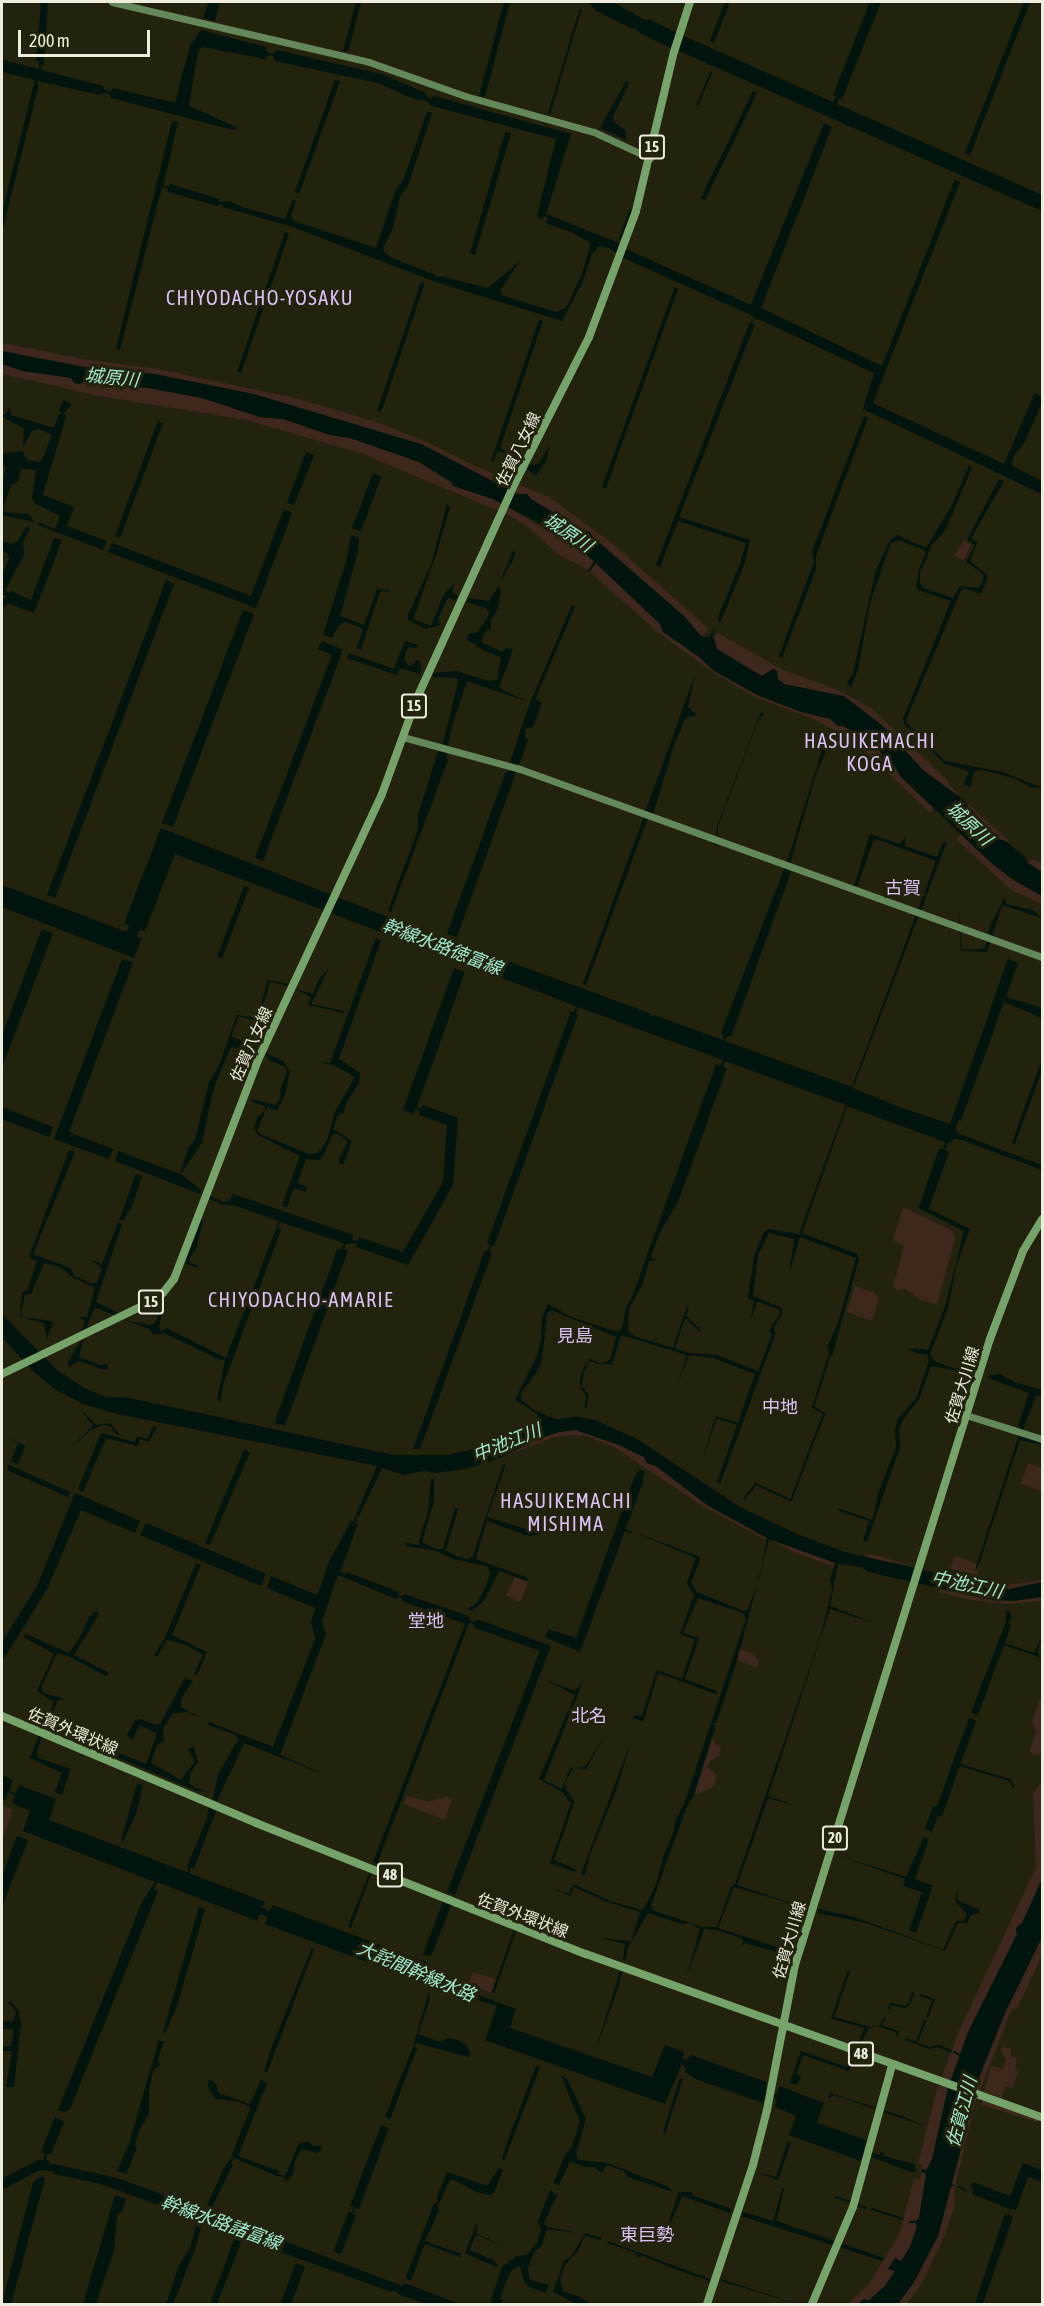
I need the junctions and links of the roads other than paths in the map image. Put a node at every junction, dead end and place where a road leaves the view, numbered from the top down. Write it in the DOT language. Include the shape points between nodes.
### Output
graph roads {
  1 [pos="112,2"];
  2 [pos="690,2"];
  3 [pos="650,158"];
  4 [pos="403,737"];
  5 [pos="1042,957"];
  6 [pos="1042,1219"];
  7 [pos="2,1374"];
  8 [pos="966,1415"];
  9 [pos="1042,1439"];
  10 [pos="2,1716"];
  11 [pos="782,2025"];
  12 [pos="892,2065"];
  13 [pos="1042,2117"];
  14 [pos="707,2304"];
  15 [pos="812,2304"];
  1 -- 3 [label="street" via="369,62 465,96 594,132"];
  2 -- 3 [label="main road, 佐賀八女線 / 15" via="675,46"];
  3 -- 4 [label="main road, 佐賀八女線 / 15" via="636,211 589,337 517,479"];
  4 -- 5 [label="street" via="517,768"];
  4 -- 7 [label="main road, 佐賀八女線 / 15" via="382,794 258,1060 174,1279 148,1304"];
  6 -- 8 [label="main road, 佐賀大川線 / 20" via="1011,1278"];
  8 -- 9 [label="street"];
  8 -- 11 [label="main road, 佐賀大川線 / 20" via="795,1965"];
  10 -- 11 [label="main road, 佐賀外環状線 / 48" via="455,1903"];
  11 -- 12 [label="main road, 佐賀外環状線 / 48"];
  11 -- 14 [label="main road, 佐賀大川線 / 20" via="771,2095 753,2165"];
  12 -- 13 [label="main road, 佐賀外環状線 / 48"];
  12 -- 15 [label="main road" via="853,2207"];
}
